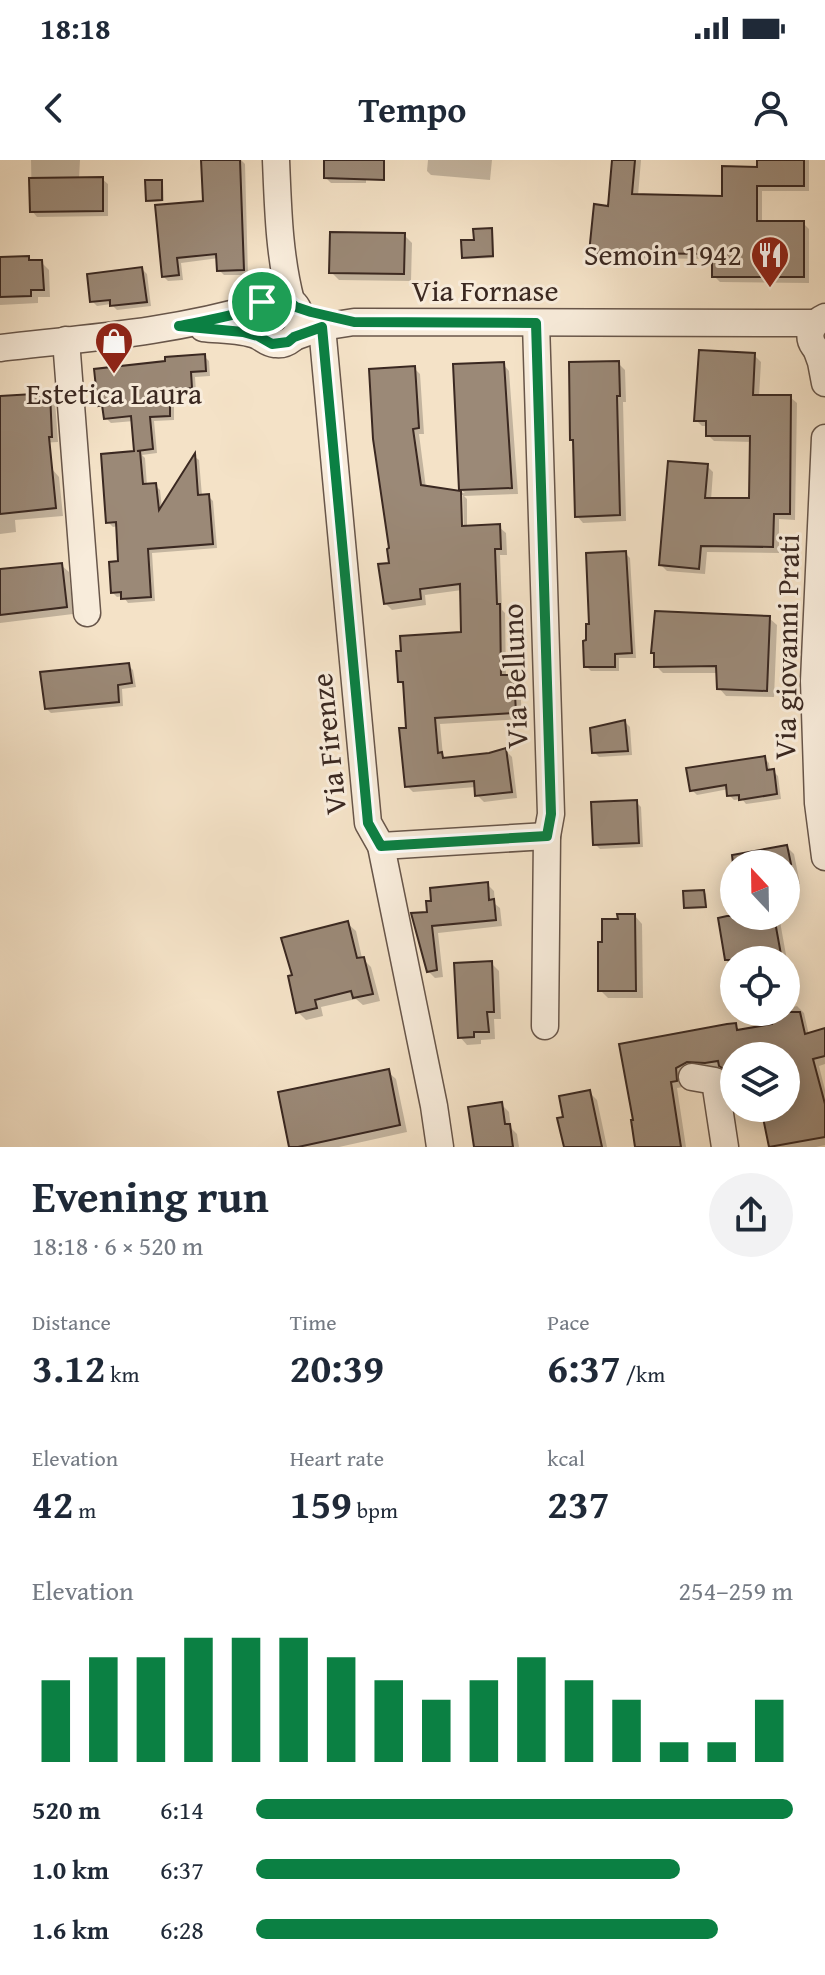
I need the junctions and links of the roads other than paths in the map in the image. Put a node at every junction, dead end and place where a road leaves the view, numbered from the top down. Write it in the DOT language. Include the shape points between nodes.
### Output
graph roads {
  1 [pos="276,160"];
  2 [pos="280,240"];
  3 [pos="260,304"];
  4 [pos="294,304"];
  5 [pos="354,322"];
  6 [pos="536,323"];
  7 [pos="179,326"];
  8 [pos="322,327"];
  9 [pos="258,336"];
  10 [pos="294,337"];
  11 [pos="818,338"];
  12 [pos="66,340"];
  13 [pos="0,348"];
  14 [pos="825,383"];
  15 [pos="825,438"];
  16 [pos="87,613"];
  17 [pos="547,836"];
  18 [pos="381,846"];
  19 [pos="825,857"];
  20 [pos="545,1026"];
  21 [pos="692,1077"];
  22 [pos="440,1147"];
  23 [pos="725,1147"];
  1 -- 2 [label="street"];
  2 -- 3 [label="street" via="270,286"];
  2 -- 4 [label="street"];
  3 -- 4 [label="street, Via Fornase" via="276,297"];
  3 -- 7 [label="street, Via Fornase"];
  3 -- 9 [label="street" via="253,321"];
  4 -- 5 [label="street, Via Fornase"];
  4 -- 10 [label="street" via="301,322"];
  5 -- 6 [label="street, Via Fornase"];
  5 -- 8 [label="street, Via Fornase"];
  6 -- 11 [label="street, Via Fornase" via="760,323"];
  6 -- 17 [label="street, Via Belluno" via="551,814"];
  7 -- 9 [label="street, Via Fornase"];
  7 -- 12 [label="street, Via Fornase"];
  8 -- 10 [label="street, Via Fornase"];
  8 -- 18 [label="street, Via Firenze" via="368,823"];
  9 -- 10 [label="street, Via Fornase" via="272,344"];
  11 -- 14 [label="street"];
  12 -- 13 [label="street, Via Fornase"];
  12 -- 16 [label="street"];
  15 -- 19 [label="street, Via giovanni Prati" via="814,681"];
  17 -- 18 [label="street"];
  17 -- 20 [label="street, Via Belluno"];
  18 -- 22 [label="street, Via Firenze"];
  21 -- 23 [label="street" via="715,1081"];
}
